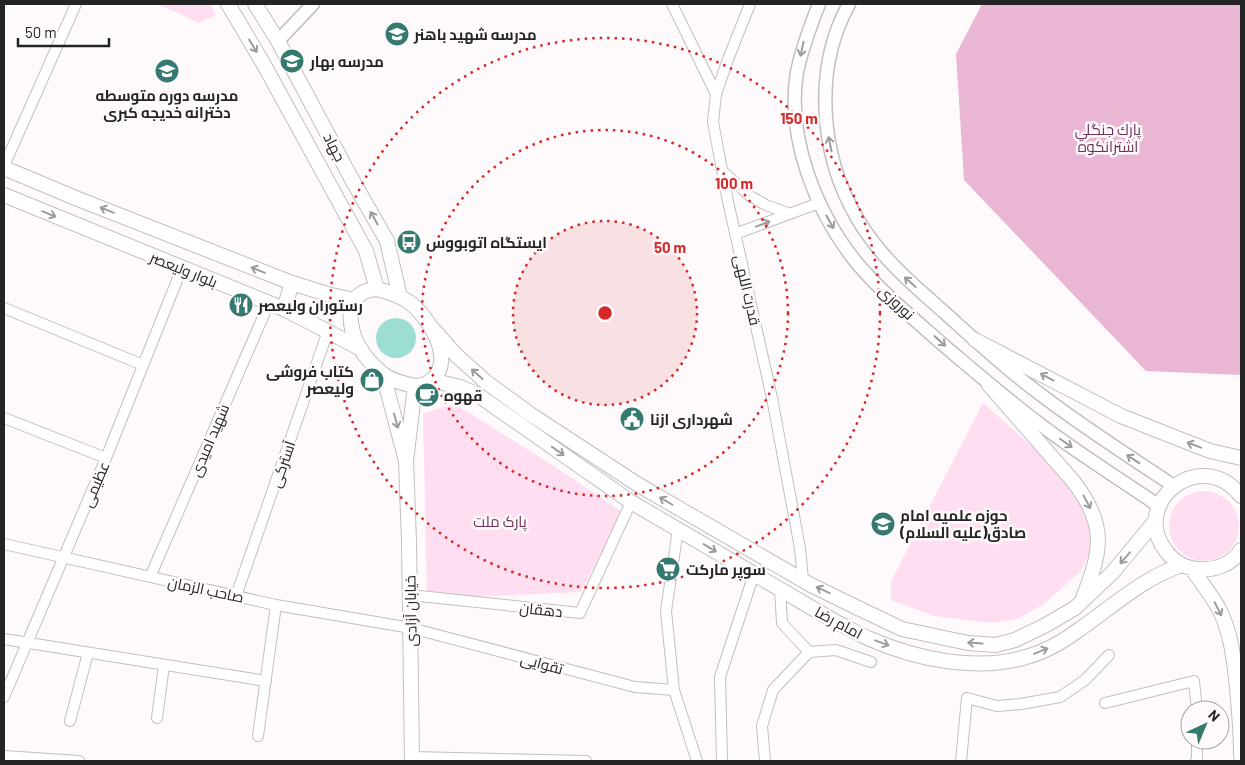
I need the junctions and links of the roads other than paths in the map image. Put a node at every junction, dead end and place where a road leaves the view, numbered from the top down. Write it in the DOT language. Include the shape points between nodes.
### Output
graph roads {
  1 [pos="76,4"];
  2 [pos="228,4"];
  3 [pos="255,4"];
  4 [pos="313,4"];
  5 [pos="672,4"];
  6 [pos="750,4"];
  7 [pos="819,4"];
  8 [pos="849,4"];
  9 [pos="278,40"];
  10 [pos="716,94"];
  11 [pos="4,167"];
  12 [pos="722,172"];
  13 [pos="4,195"];
  14 [pos="819,203"];
  15 [pos="790,214"];
  16 [pos="735,234"];
  17 [pos="387,241"];
  18 [pos="366,251"];
  19 [pos="182,268"];
  20 [pos="292,283"];
  21 [pos="377,289"];
  22 [pos="400,297"];
  23 [pos="354,300"];
  24 [pos="269,303"];
  25 [pos="4,308"];
  26 [pos="284,309"];
  27 [pos="434,330"];
  28 [pos="328,331"];
  29 [pos="975,340"];
  30 [pos="361,349"];
  31 [pos="143,364"];
  32 [pos="383,374"];
  33 [pos="432,380"];
  34 [pos="989,385"];
  35 [pos="414,386"];
  36 [pos="4,418"];
  37 [pos="106,458"];
  38 [pos="1241,458"];
  39 [pos="406,461"];
  40 [pos="1174,486"];
  41 [pos="1241,495"];
  42 [pos="631,502"];
  43 [pos="1158,513"];
  44 [pos="678,528"];
  45 [pos="4,544"];
  46 [pos="1241,555"];
  47 [pos="63,558"];
  48 [pos="1187,567"];
  49 [pos="754,574"];
  50 [pos="150,577"];
  51 [pos="803,580"];
  52 [pos="780,589"];
  53 [pos="410,594"];
  54 [pos="236,596"];
  55 [pos="1081,602"];
  56 [pos="276,605"];
  57 [pos="411,628"];
  58 [pos="4,639"];
  59 [pos="27,643"];
  60 [pos="809,652"];
  61 [pos="88,653"];
  62 [pos="1109,655"];
  63 [pos="871,662"];
  64 [pos="164,665"];
  65 [pos="266,681"];
  66 [pos="674,690"];
  67 [pos="5,693"];
  68 [pos="1195,700"];
  69 [pos="1105,703"];
  70 [pos="157,718"];
  71 [pos="70,722"];
  72 [pos="258,736"];
  73 [pos="4,756"];
  74 [pos="1241,756"];
  75 [pos="412,759"];
  76 [pos="79,761"];
  77 [pos="586,761"];
  78 [pos="697,761"];
  79 [pos="722,761"];
  80 [pos="765,761"];
  81 [pos="961,761"];
  1 -- 11 [label="street"];
  2 -- 18 [label="main road, جهاد, one-way"];
  3 -- 9 [label="main road, جهاد"];
  4 -- 9 [label="street"];
  5 -- 10 [label="street"];
  6 -- 10 [label="street, قدرت اللهی"];
  7 -- 14 [label="street, نوروزی, one-way" via="804,41 795,104 806,172"];
  29 -- 8 [label="street, نوروزی, one-way" via="905,277 876,246 857,218 844,190 827,132 825,100 831,48"];
  17 -- 9 [label="main road, جهاد, one-way"];
  10 -- 12 [label="street, قدرت اللهی" via="713,122"];
  20 -- 11 [label="main road, بلوار ولیعصر, one-way"];
  12 -- 15 [label="street" via="750,196"];
  12 -- 16 [label="street, قدرت اللهی"];
  13 -- 19 [label="main road, بلوار ولیعصر, one-way"];
  14 -- 15 [label="street"];
  14 -- 34 [label="street, نوروزی, one-way" via="857,262 888,295"];
  16 -- 15 [label="street, one-way"];
  16 -- 51 [label="street, قدرت اللهی" via="774,407"];
  17 -- 18 [label="main road"];
  17 -- 22 [label="main road, جهاد"];
  18 -- 21 [label="main road, جهاد"];
  19 -- 24 [label="main road, بلوار ولیعصر"];
  19 -- 31 [label="street, عظیمی"];
  20 -- 23 [label="main road, بلوار ولیعصر"];
  20 -- 26 [label="main road"];
  21 -- 22 [label="main road"];
  21 -- 23 [label="main road" via="363,292"];
  22 -- 27 [label="main road" via="422,314"];
  23 -- 30 [label="main road" via="350,312 352,328"];
  24 -- 26 [label="main road, بلوار ولیعصر"];
  24 -- 50 [label="street, شهید امیدی"];
  25 -- 31 [label="street"];
  26 -- 28 [label="main road, بلوار ولیعصر"];
  27 -- 33 [label="main road" via="441,363 437,376"];
  51 -- 27 [label="main road, امام رضا, one-way" via="637,484 530,414 486,382"];
  28 -- 30 [label="main road, بلوار ولیعصر"];
  28 -- 54 [label="street, آسترکی"];
  38 -- 29 [label="main road, one-way" via="1210,451 1121,416"];
  40 -- 29 [label="street, نوروزی, one-way" via="1036,391"];
  30 -- 32 [label="main road"];
  31 -- 37 [label="street, عظیمی"];
  32 -- 35 [label="main road"];
  32 -- 39 [label="main road, one-way"];
  33 -- 35 [label="main road"];
  33 -- 42 [label="main road, امام رضا, one-way" via="478,395"];
  34 -- 43 [label="street, نوروزی, one-way"];
  34 -- 55 [label="main road, one-way" via="1074,481 1092,511 1096,523 1097,560"];
  35 -- 39 [label="main road"];
  36 -- 37 [label="street"];
  37 -- 47 [label="street, عظیمی"];
  39 -- 53 [label="main road, خیابان آزادی"];
  40 -- 41 [label="main road" via="1185,479 1209,476 1232,486"];
  40 -- 43 [label="main road, امام رضا" via="1165,495"];
  42 -- 44 [label="main road, امام رضا"];
  42 -- 53 [label="street, دهقان" via="580,613"];
  43 -- 48 [label="main road" via="1157,534 1162,546 1171,557"];
  43 -- 55 [label="main road, امام رضا, one-way" via="1113,572"];
  44 -- 49 [label="main road, امام رضا, one-way"];
  44 -- 66 [label="street" via="666,611"];
  45 -- 47 [label="street, صاحب الزمان"];
  46 -- 48 [label="main road" via="1218,568"];
  47 -- 50 [label="street, صاحب الزمان"];
  47 -- 59 [label="street, عظیمی"];
  52 -- 48 [label="main road, امام رضا, one-way" via="836,622 904,651 963,663 998,662 1026,657 1052,647 1152,578 1166,570"];
  48 -- 74 [label="main road, one-way" via="1214,601 1229,634 1241,728"];
  49 -- 52 [label="main road, امام رضا"];
  49 -- 79 [label="street" via="720,677"];
  50 -- 54 [label="street, صاحب الزمان"];
  55 -- 51 [label="main road, امام رضا, one-way" via="1046,626 1015,640 996,645 968,643 902,629"];
  52 -- 60 [label="street" via="782,623"];
  53 -- 57 [label="main road, خیابان آزادی"];
  54 -- 56 [label="street, صاحب الزمان"];
  56 -- 57 [label="street, صاحب الزمان"];
  56 -- 65 [label="street"];
  57 -- 66 [label="street, تقوایی" via="635,687"];
  57 -- 75 [label="main road, خیابان آزادی"];
  58 -- 59 [label="street"];
  59 -- 61 [label="street"];
  59 -- 67 [label="street, عظیمی"];
  60 -- 63 [label="street" via="836,650"];
  60 -- 80 [label="street" via="773,690 762,726"];
  61 -- 64 [label="street"];
  61 -- 71 [label="street"];
  62 -- 81 [label="street" via="1085,680 1060,697 998,706 967,698"];
  64 -- 65 [label="street"];
  64 -- 70 [label="street"];
  65 -- 72 [label="street"];
  66 -- 78 [label="street"];
  68 -- 69 [label="street" via="1194,681"];
  73 -- 76 [label="street"];
  75 -- 77 [label="street"];
}
